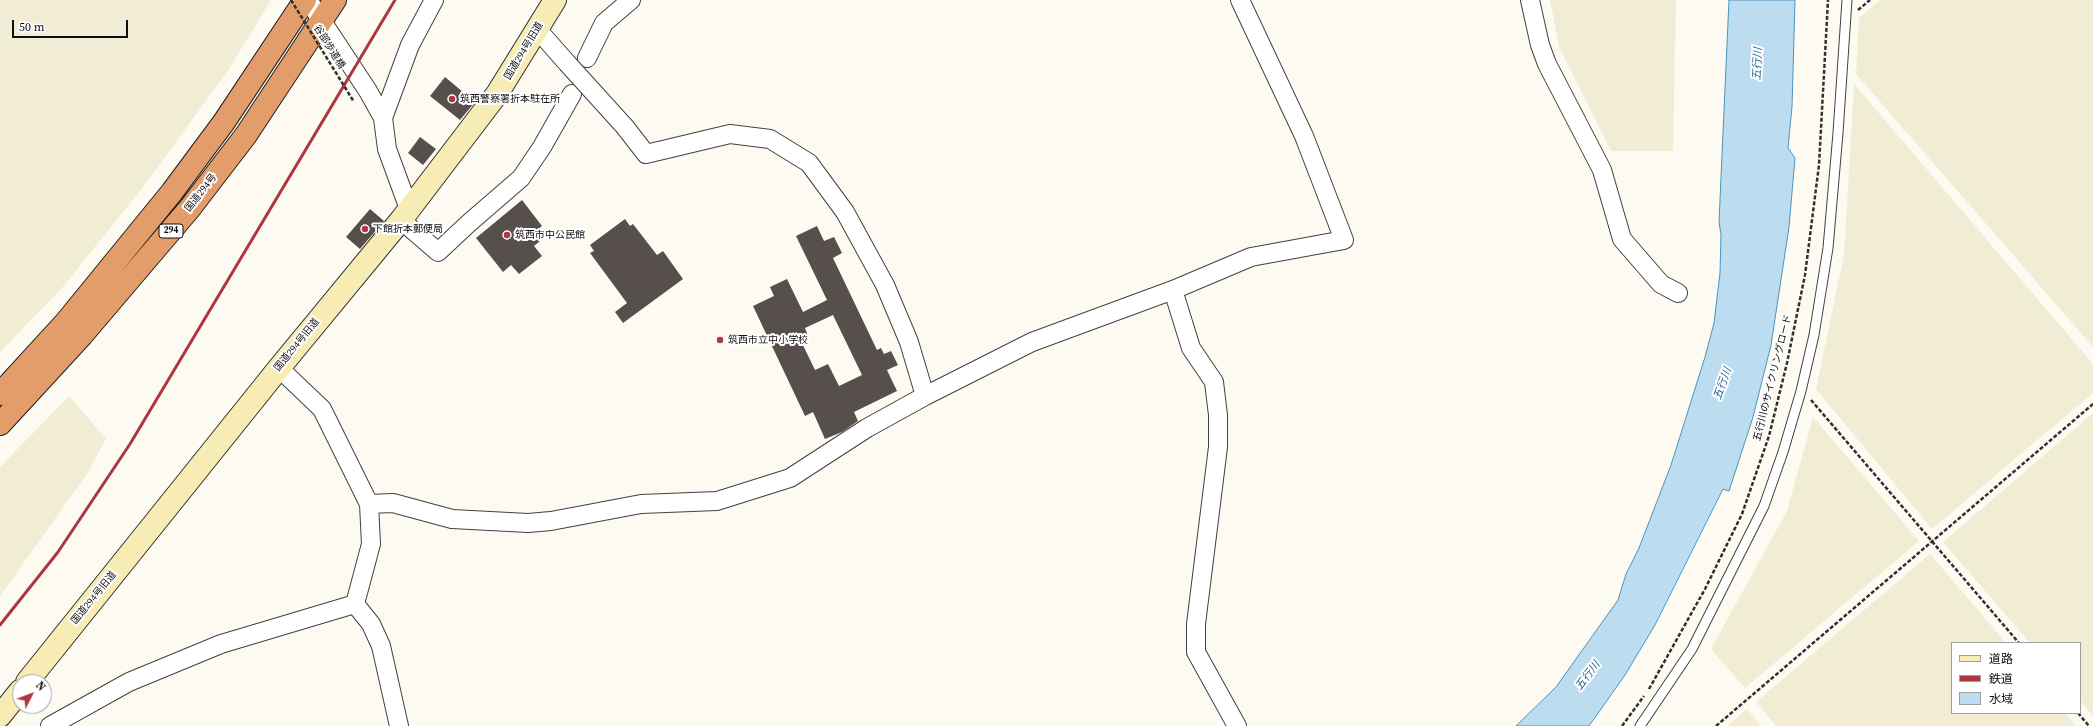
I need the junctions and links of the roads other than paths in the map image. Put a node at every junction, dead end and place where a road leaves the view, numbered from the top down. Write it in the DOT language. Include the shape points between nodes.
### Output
graph roads {
  1 [pos="306,0"];
  2 [pos="335,0"];
  3 [pos="434,0"];
  4 [pos="555,0"];
  5 [pos="631,0"];
  6 [pos="1240,0"];
  7 [pos="1530,0"];
  8 [pos="1847,0"];
  9 [pos="321,22"];
  10 [pos="536,29"];
  11 [pos="587,58"];
  12 [pos="572,94"];
  13 [pos="383,118"];
  14 [pos="405,214"];
  15 [pos="1173,290"];
  16 [pos="1678,293"];
  17 [pos="279,368"];
  18 [pos="0,394"];
  19 [pos="925,396"];
  20 [pos="0,424"];
  21 [pos="369,504"];
  22 [pos="355,604"];
  23 [pos="33,674"];
  24 [pos="12,701"];
  25 [pos="0,716"];
  26 [pos="50,726"];
  27 [pos="399,726"];
  28 [pos="1238,726"];
  29 [pos="1640,726"];
  1 -- 9 [label="street"];
  1 -- 18 [label="highway, 294" via="224,122 172,192 66,322"];
  2 -- 9 [label="highway, 国道294号 / 294"];
  3 -- 13 [label="street" via="410,45"];
  4 -- 10 [label="street, 国道294号旧道"];
  5 -- 11 [label="street" via="604,23"];
  6 -- 15 [label="street" via="1304,136 1344,240 1251,257"];
  7 -- 16 [label="street" via="1547,64 1602,170 1622,239 1661,284"];
  8 -- 29 [label="lane" via="1828,248 1814,335 1784,452 1760,513 1692,649"];
  9 -- 13 [label="street" via="368,91"];
  9 -- 20 [label="highway, 国道294号 / 294" via="246,135 190,208 82,335"];
  10 -- 14 [label="street, 国道294号旧道" via="497,94"];
  10 -- 19 [label="street, bridge" via="625,127 646,154 730,134 770,139 809,163 845,212 885,285 909,342"];
  12 -- 14 [label="street" via="521,178 438,252"];
  13 -- 14 [label="street" via="387,149"];
  14 -- 17 [label="street, 国道294号旧道"];
  15 -- 19 [label="street" via="1032,342"];
  15 -- 28 [label="street" via="1191,348 1214,382 1218,415 1218,447 1196,624 1196,652"];
  17 -- 21 [label="street" via="322,409"];
  17 -- 23 [label="street, 国道294号旧道"];
  19 -- 21 [label="street" via="866,428 790,478 717,501 641,504 528,523 452,519 393,503"];
  21 -- 22 [label="street" via="371,544"];
  22 -- 26 [label="street" via="221,644 128,682"];
  22 -- 27 [label="street" via="371,624 381,646"];
  24 -- 25 [label="street"];
}
